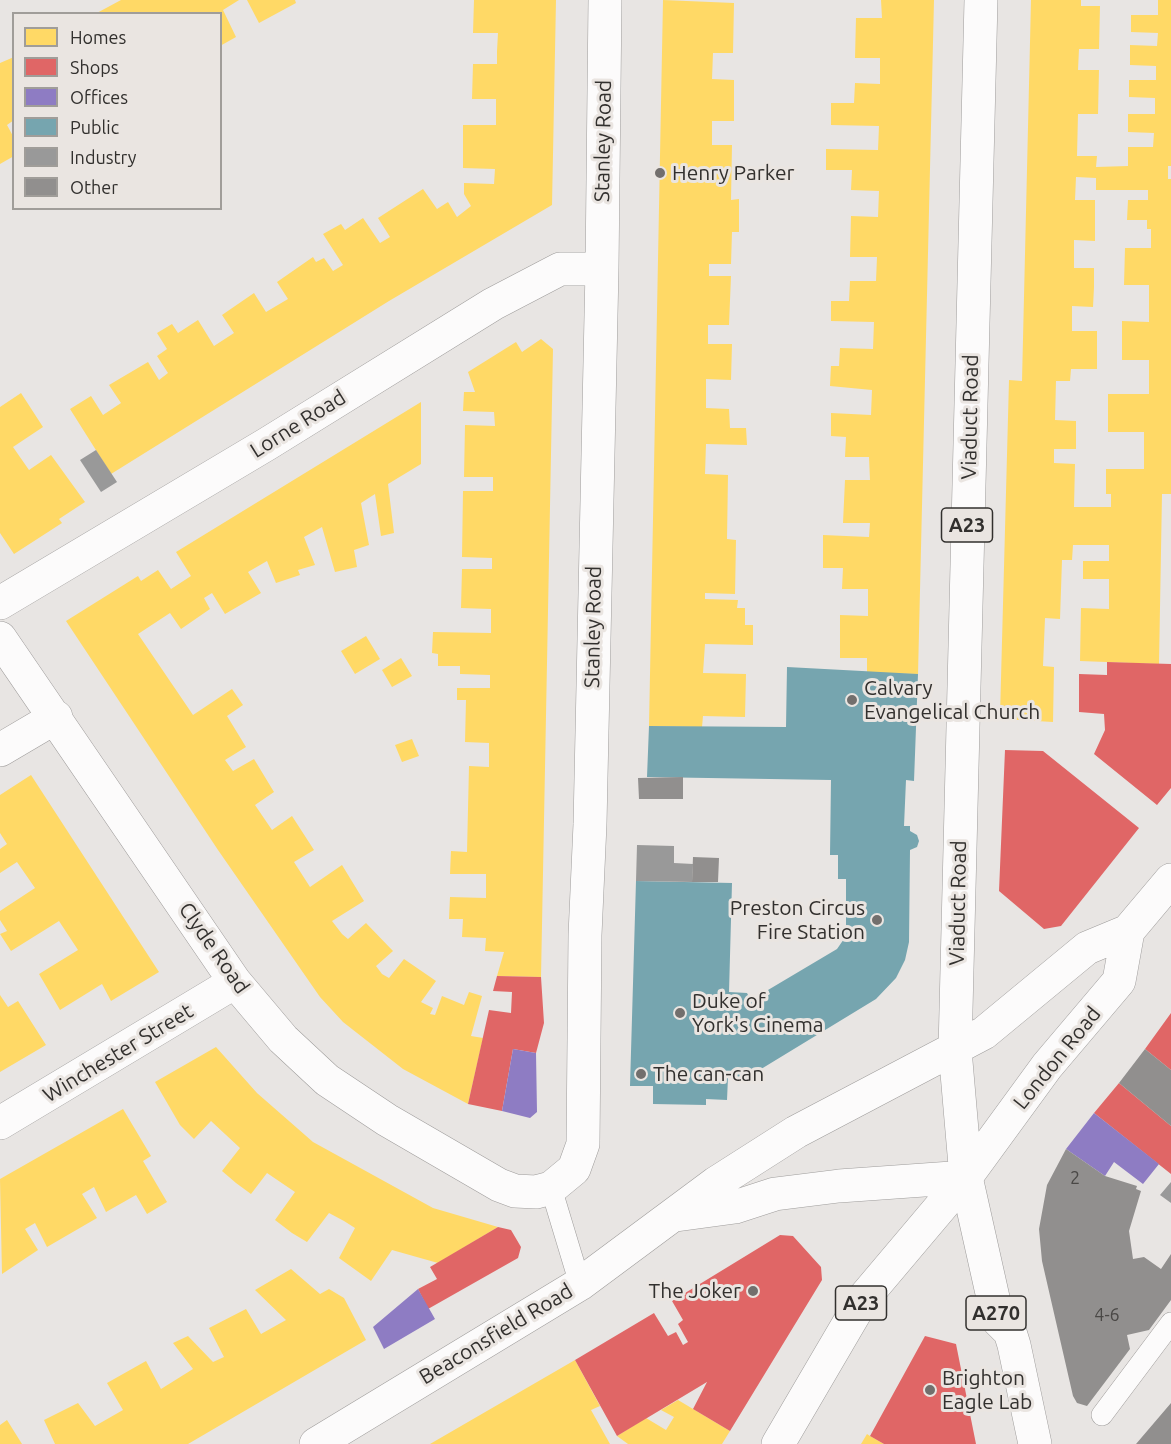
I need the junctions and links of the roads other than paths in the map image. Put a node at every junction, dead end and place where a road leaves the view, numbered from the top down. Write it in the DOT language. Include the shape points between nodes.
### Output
graph roads {
  1 [pos="605,0"];
  2 [pos="981,0"];
  3 [pos="602,269"];
  4 [pos="0,603"];
  5 [pos="0,638"];
  6 [pos="56,717"];
  7 [pos="0,750"];
  8 [pos="1171,880"];
  9 [pos="1128,931"];
  10 [pos="235,982"];
  11 [pos="955,1050"];
  12 [pos="0,1124"];
  13 [pos="966,1177"];
  14 [pos="551,1188"];
  15 [pos="671,1216"];
  16 [pos="580,1284"];
  17 [pos="1171,1323"];
  18 [pos="1102,1415"];
  19 [pos="316,1444"];
  20 [pos="778,1444"];
  21 [pos="1035,1444"];
  1 -- 3 [label="main road, Stanley Road"];
  2 -- 11 [label="main road, Viaduct Road / A23"];
  3 -- 4 [label="main road, Lorne Road" via="560,269 502,299"];
  3 -- 14 [label="main road, Stanley Road" via="582,1144 574,1169"];
  5 -- 6 [label="main road, Clyde Road"];
  6 -- 7 [label="main road"];
  6 -- 10 [label="main road, Clyde Road"];
  8 -- 9 [label="main road, London Road / A23"];
  9 -- 11 [label="main road, London Road / A23" via="1088,948 984,1033"];
  9 -- 13 [label="main road, London Road / A23" via="1119,981 1047,1066"];
  10 -- 12 [label="main road, Winchester Street"];
  10 -- 14 [label="main road, Clyde Road" via="283,1039 327,1080 387,1120 499,1185 525,1192"];
  11 -- 13 [label="main road, A23"];
  11 -- 15 [label="main road, Beaconsfield Road / A23" via="796,1132"];
  13 -- 15 [label="main road, Beaconsfield Road / A23" via="839,1185"];
  13 -- 20 [label="main road, A23" via="863,1299"];
  13 -- 21 [label="main road, A270" via="998,1320 1010,1332 1014,1345"];
  14 -- 16 [label="lane"];
  15 -- 16 [label="main road, Beaconsfield Road / A23"];
  16 -- 19 [label="main road, Beaconsfield Road / A23"];
  17 -- 18 [label="lane"];
}
